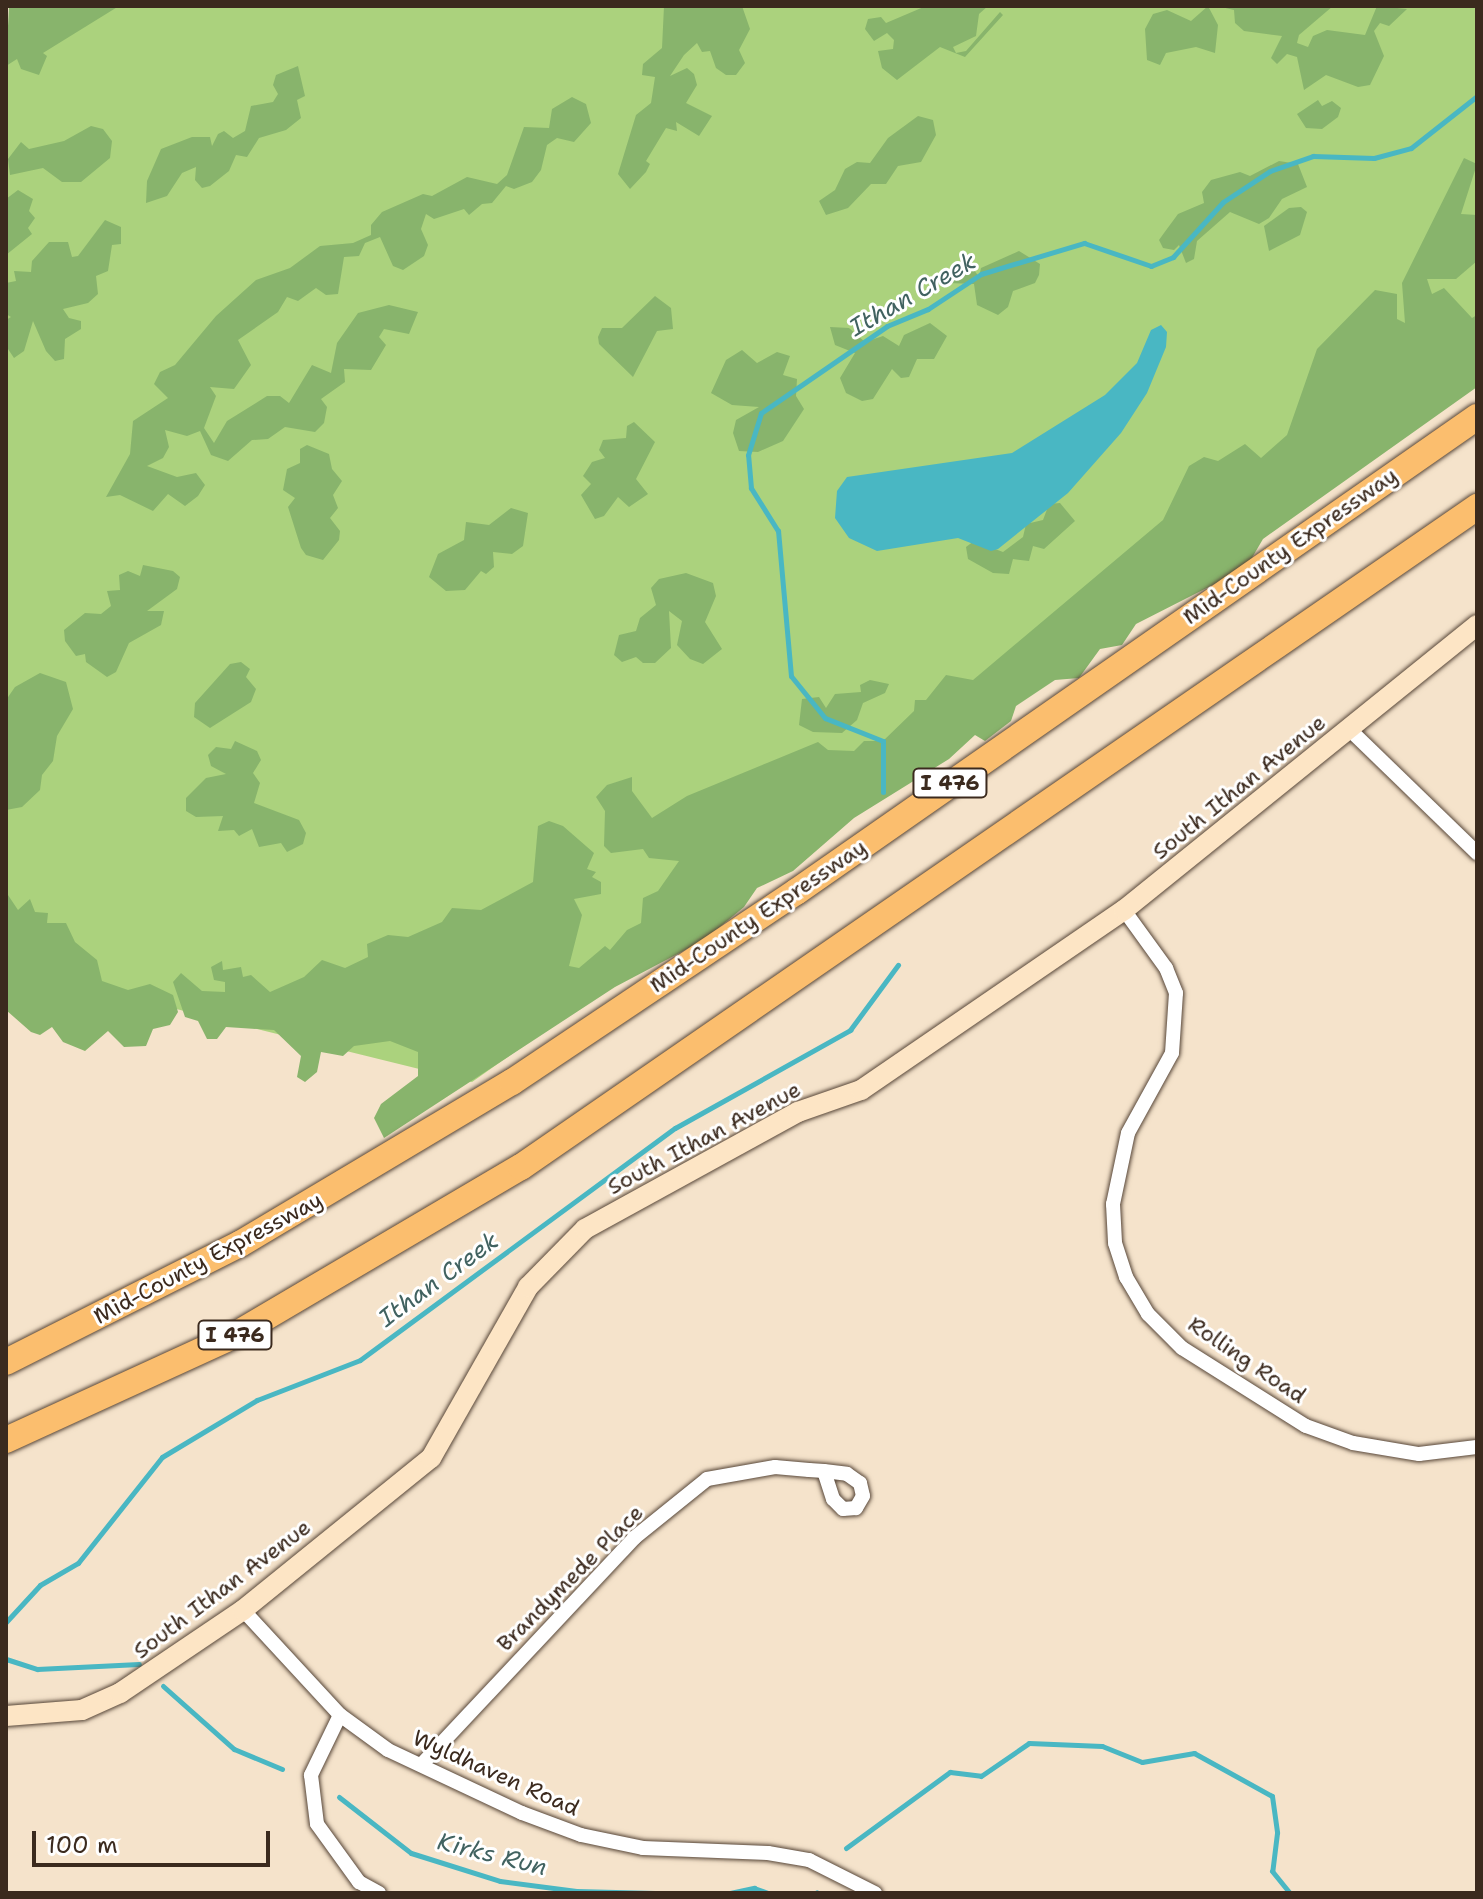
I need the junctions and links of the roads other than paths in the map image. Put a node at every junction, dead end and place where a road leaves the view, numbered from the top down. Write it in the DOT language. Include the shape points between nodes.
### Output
graph roads {
  1 [pos="1477,417"];
  2 [pos="1477,507"];
  3 [pos="1477,625"];
  4 [pos="1348,728"];
  5 [pos="1477,853"];
  6 [pos="1124,910"];
  7 [pos="6,1362"];
  8 [pos="6,1440"];
  9 [pos="1477,1447"];
  10 [pos="824,1471"];
  11 [pos="243,1610"];
  12 [pos="340,1715"];
  13 [pos="6,1716"];
  14 [pos="422,1764"];
  15 [pos="379,1893"];
  16 [pos="875,1893"];
  1 -- 7 [label="highway, Mid-County Expressway / I 476" via="796,892 512,1082 240,1244"];
  2 -- 8 [label="highway, I 476" via="521,1167 237,1334"];
  3 -- 4 [label="street, South Ithan Avenue"];
  4 -- 5 [label="street"];
  4 -- 6 [label="street, South Ithan Avenue"];
  6 -- 9 [label="street, Rolling Road" via="1166,968 1177,1006 1172,1053 1128,1133 1113,1204 1115,1243 1126,1277 1148,1314 1182,1348 1304,1425 1353,1443 1419,1454"];
  6 -- 11 [label="street, South Ithan Avenue" via="861,1090 798,1112 585,1229 528,1287 431,1458"];
  10 -- 14 [label="street, Brandymede Place" via="775,1467 707,1479 634,1538"];
  11 -- 12 [label="street, Wyldhaven Road"];
  11 -- 13 [label="street, South Ithan Avenue" via="120,1693 82,1710"];
  12 -- 14 [label="street, Wyldhaven Road" via="388,1750"];
  12 -- 15 [label="street" via="311,1775 317,1824 359,1882"];
  14 -- 16 [label="street, Wyldhaven Road" via="581,1835 643,1848 809,1860"];
}
